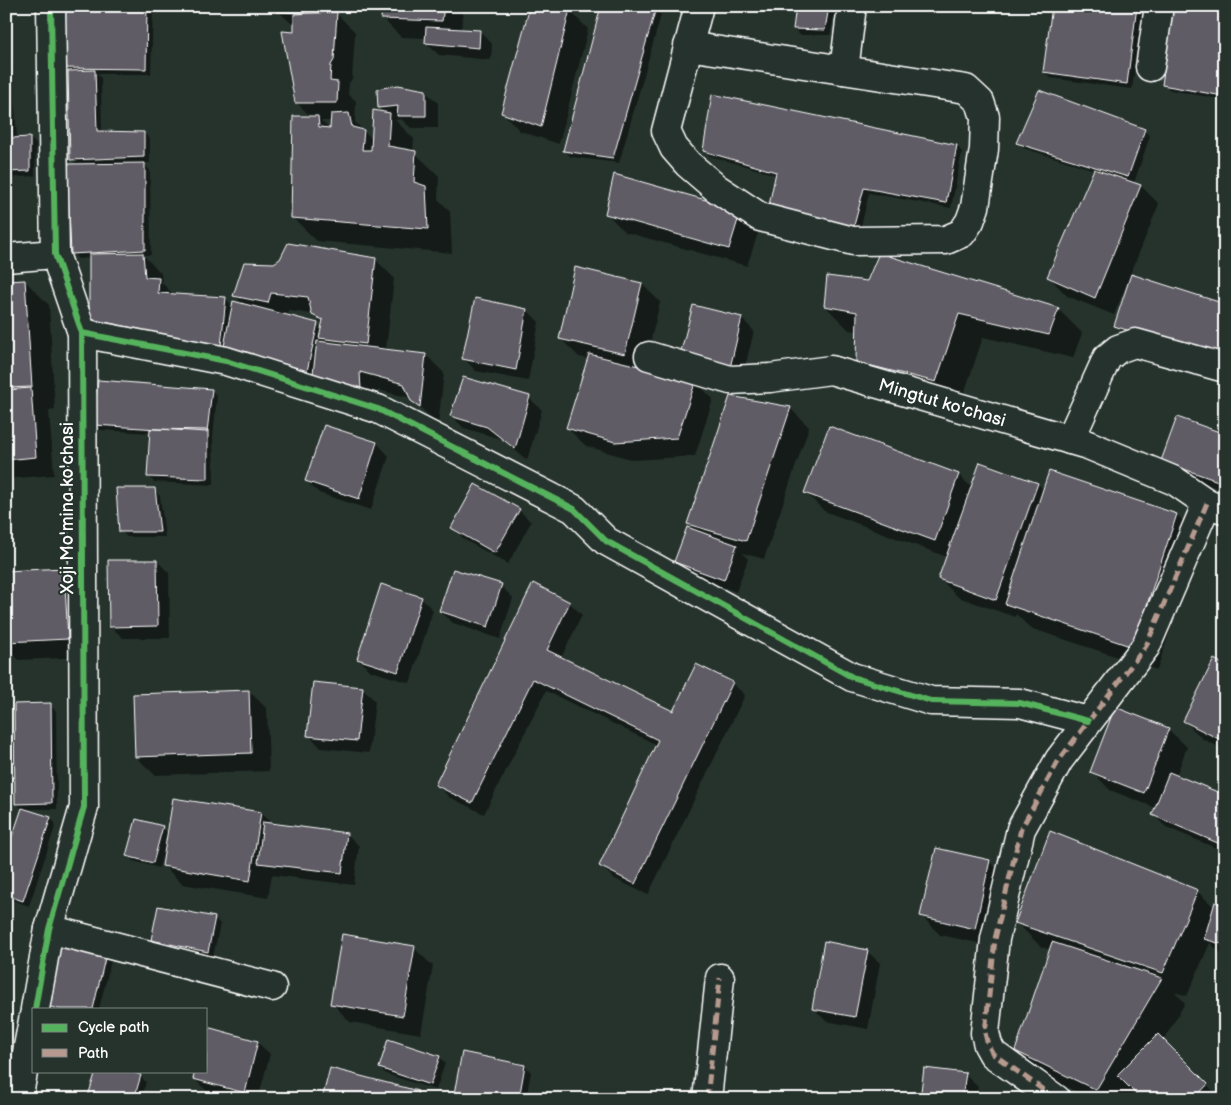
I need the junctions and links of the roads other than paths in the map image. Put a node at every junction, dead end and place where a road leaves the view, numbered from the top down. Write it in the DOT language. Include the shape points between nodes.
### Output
graph roads {
  1 [pos="50,6"];
  2 [pos="698,6"];
  3 [pos="852,6"];
  4 [pos="1159,6"];
  5 [pos="688,46"];
  6 [pos="1150,67"];
  7 [pos="844,70"];
  8 [pos="55,254"];
  9 [pos="6,258"];
  10 [pos="82,333"];
  11 [pos="649,356"];
  12 [pos="1225,368"];
  13 [pos="1070,440"];
  14 [pos="1216,506"];
  15 [pos="1088,722"];
  16 [pos="50,928"];
  17 [pos="720,978"];
  18 [pos="272,987"];
  19 [pos="35,1008"];
  20 [pos="32,1026"];
  21 [pos="18,1099"];
  22 [pos="707,1099"];
  23 [pos="1056,1099"];
  1 -- 8 [label="street, Xoji Mo'mina ko'chasi"];
  2 -- 5 [label="street"];
  3 -- 7 [label="street"];
  4 -- 6 [label="street"];
  5 -- 7 [label="street"];
  5 -- 7 [label="street" via="666,131 674,148 688,164 716,188 760,216 852,241 946,240 962,233 975,207 984,149 986,117 980,102 966,89"];
  8 -- 9 [label="street"];
  8 -- 10 [label="street, Xoji Mo'mina ko'chasi"];
  10 -- 15 [label="street" via="226,361 378,409 574,509 606,541 852,677 930,701 1020,703"];
  10 -- 16 [label="street, Xoji Mo'mina ko'chasi" via="84,807"];
  11 -- 13 [label="street, Mingtut ko'chasi" via="730,380 832,370"];
  12 -- 13 [label="street" via="1135,343 1118,349 1107,358"];
  13 -- 14 [label="street, Mingtut ko'chasi" via="1175,481"];
  14 -- 15 [label="street" via="1146,646"];
  15 -- 23 [label="street" via="1059,760 1021,829 995,939 985,1033 993,1054"];
  16 -- 18 [label="street"];
  16 -- 19 [label="street, Xoji Mo'mina ko'chasi"];
  17 -- 22 [label="street"];
  20 -- 21 [label="street"];
}
